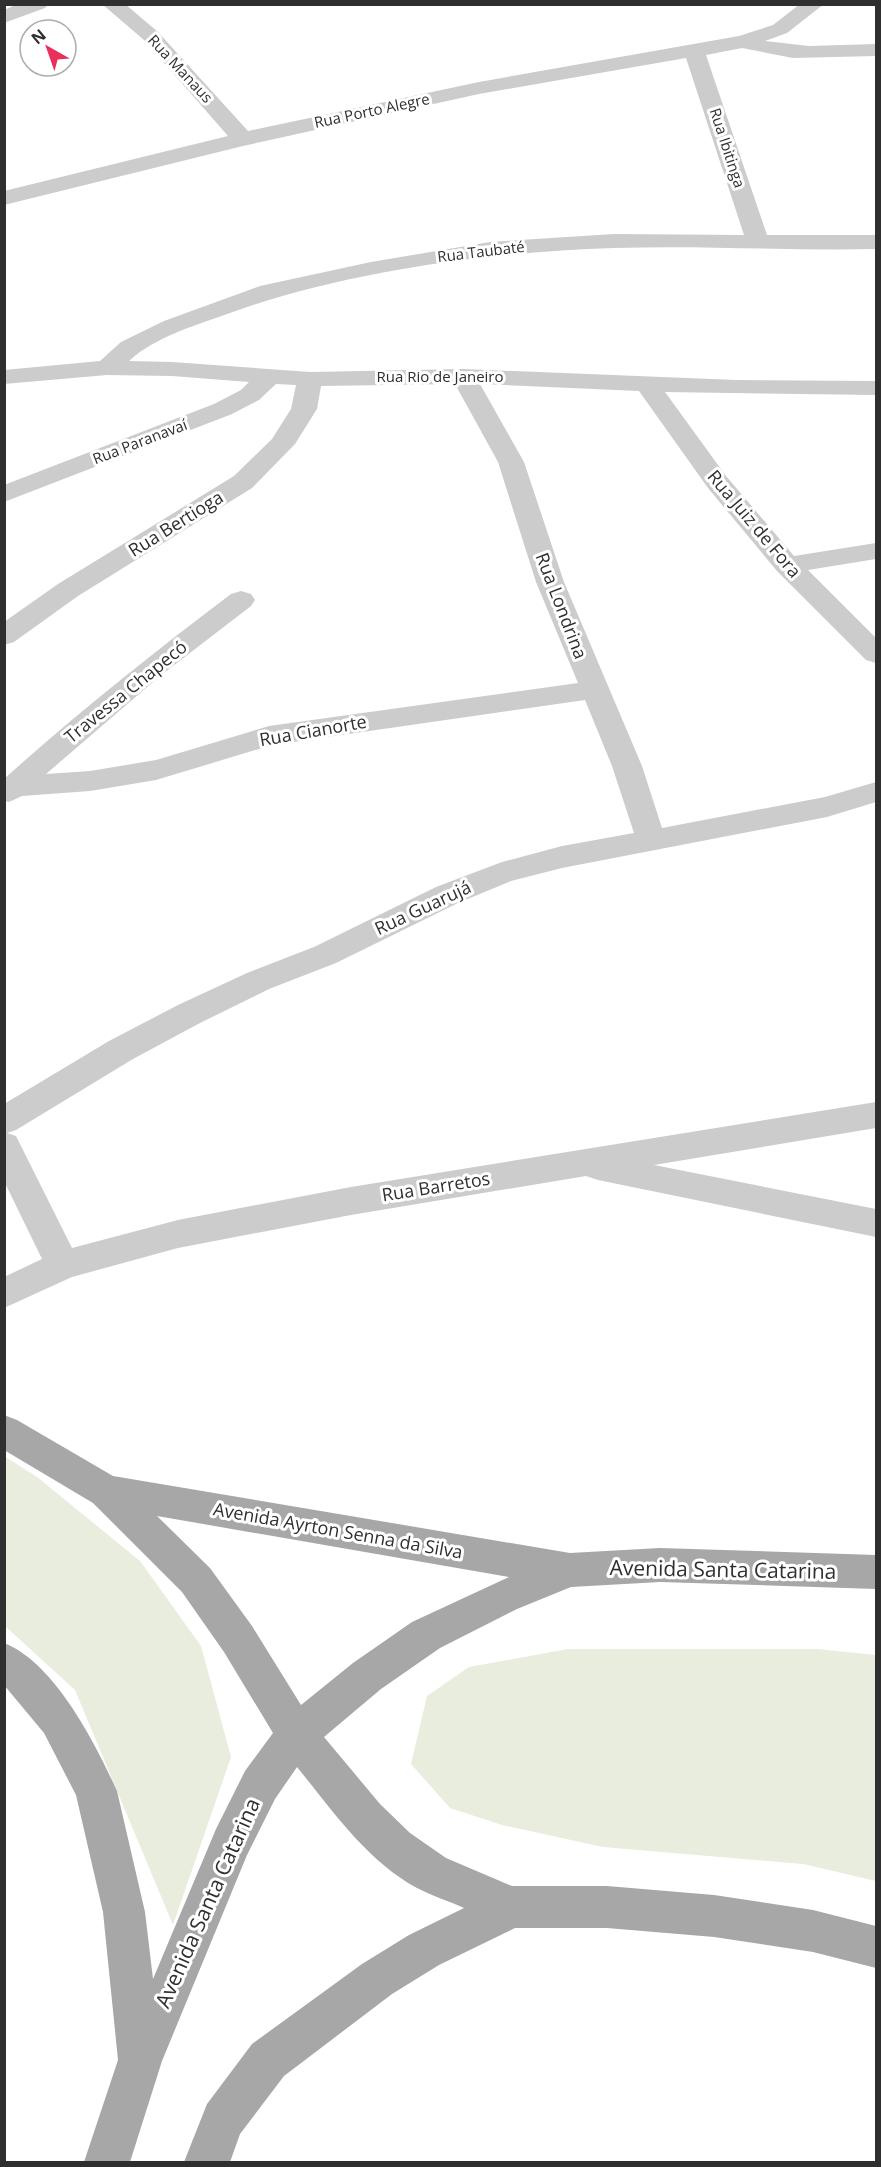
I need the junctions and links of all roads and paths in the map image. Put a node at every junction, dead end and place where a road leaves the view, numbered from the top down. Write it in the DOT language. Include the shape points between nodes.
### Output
graph roads {
  1 [pos="38,4"];
  2 [pos="112,4"];
  3 [pos="814,4"];
  4 [pos="4,17"];
  5 [pos="743,42"];
  6 [pos="876,50"];
  7 [pos="695,52"];
  8 [pos="243,139"];
  9 [pos="4,198"];
  10 [pos="876,242"];
  11 [pos="758,243"];
  12 [pos="107,368"];
  13 [pos="463,376"];
  14 [pos="4,377"];
  15 [pos="269,377"];
  16 [pos="310,379"];
  17 [pos="645,382"];
  18 [pos="876,388"];
  19 [pos="4,494"];
  20 [pos="876,551"];
  21 [pos="787,565"];
  22 [pos="241,600"];
  23 [pos="4,636"];
  24 [pos="876,654"];
  25 [pos="593,690"];
  26 [pos="876,792"];
  27 [pos="9,793"];
  28 [pos="651,840"];
  29 [pos="876,1115"];
  30 [pos="4,1121"];
  31 [pos="4,1145"];
  32 [pos="579,1163"];
  33 [pos="876,1223"];
  34 [pos="63,1265"];
  35 [pos="4,1294"];
  36 [pos="4,1431"];
  37 [pos="106,1491"];
  38 [pos="570,1570"];
  39 [pos="876,1572"];
  40 [pos="4,1661"];
  41 [pos="296,1734"];
  42 [pos="512,1907"];
  43 [pos="876,1947"];
  44 [pos="140,2061"];
  45 [pos="107,2163"];
  46 [pos="207,2163"];
  1 -- 4 [label="street"];
  2 -- 8 [label="street, Rua Manaus" via="151,36"];
  3 -- 5 [label="street, Rua Porto Alegre" via="780,29"];
  5 -- 6 [label="street, Rua Porto Alegre" via="791,53"];
  5 -- 7 [label="street, Rua Porto Alegre"];
  7 -- 8 [label="street, Rua Porto Alegre" via="479,88"];
  7 -- 11 [label="street, Rua Ibitinga"];
  8 -- 9 [label="street, Rua Porto Alegre"];
  10 -- 11 [label="street, Rua Taubaté"];
  11 -- 12 [label="street, Rua Taubaté" via="614,241 490,249 371,269 268,291 173,326 130,347"];
  12 -- 14 [label="street, Rua Rio de Janeiro"];
  12 -- 15 [label="street, Rua Rio de Janeiro"];
  13 -- 16 [label="street, Rua Rio de Janeiro"];
  13 -- 17 [label="street, Rua Rio de Janeiro"];
  13 -- 25 [label="street, Rua Londrina" via="511,462 550,582"];
  15 -- 16 [label="street, Rua Rio de Janeiro"];
  15 -- 19 [label="street, Rua Paranavaí" via="250,395 223,409"];
  16 -- 23 [label="street, Rua Bertioga" via="303,408 282,444 243,482 68,591"];
  17 -- 18 [label="street, Rua Rio de Janeiro"];
  17 -- 21 [label="street, Rua Juiz de Fora" via="717,482"];
  20 -- 21 [label="street"];
  21 -- 24 [label="street, Rua Juiz de Fora"];
  22 -- 27 [label="street, Travessa Chapecó" via="150,669"];
  25 -- 27 [label="street, Rua Cianorte" via="269,736 156,770"];
  25 -- 28 [label="street, Rua Londrina" via="627,766"];
  26 -- 28 [label="street, Rua Guarujá" via="827,807"];
  28 -- 30 [label="street, Rua Guarujá" via="502,873 447,895 325,955 189,1014"];
  29 -- 32 [label="street, Rua Barretos"];
  31 -- 34 [label="street"];
  32 -- 33 [label="street"];
  32 -- 34 [label="street, Rua Barretos" via="177,1234"];
  34 -- 35 [label="street, Rua Barretos"];
  36 -- 37 [label="main road, Avenida Ayrton Senna da Silva"];
  37 -- 38 [label="main road, Avenida Ayrton Senna da Silva"];
  37 -- 41 [label="main road, Avenida Ayrton Senna da Silva" via="196,1580"];
  38 -- 39 [label="main road, Avenida Santa Catarina" via="660,1564"];
  38 -- 41 [label="main road, Avenida Santa Catarina" via="426,1635 367,1676"];
  40 -- 44 [label="main road, Avenida Santa Catarina" via="58,1720 96,1791 124,1912"];
  41 -- 42 [label="main road, Avenida Ayrton Senna da Silva" via="365,1818 395,1847 431,1873"];
  41 -- 44 [label="main road, Avenida Santa Catarina" via="260,1785 231,1843"];
  42 -- 43 [label="main road" via="607,1907 714,1916 813,1931"];
  42 -- 46 [label="main road" via="424,1950 377,1979 268,2060 223,2120"];
  44 -- 45 [label="main road, Avenida Santa Catarina"];
}
